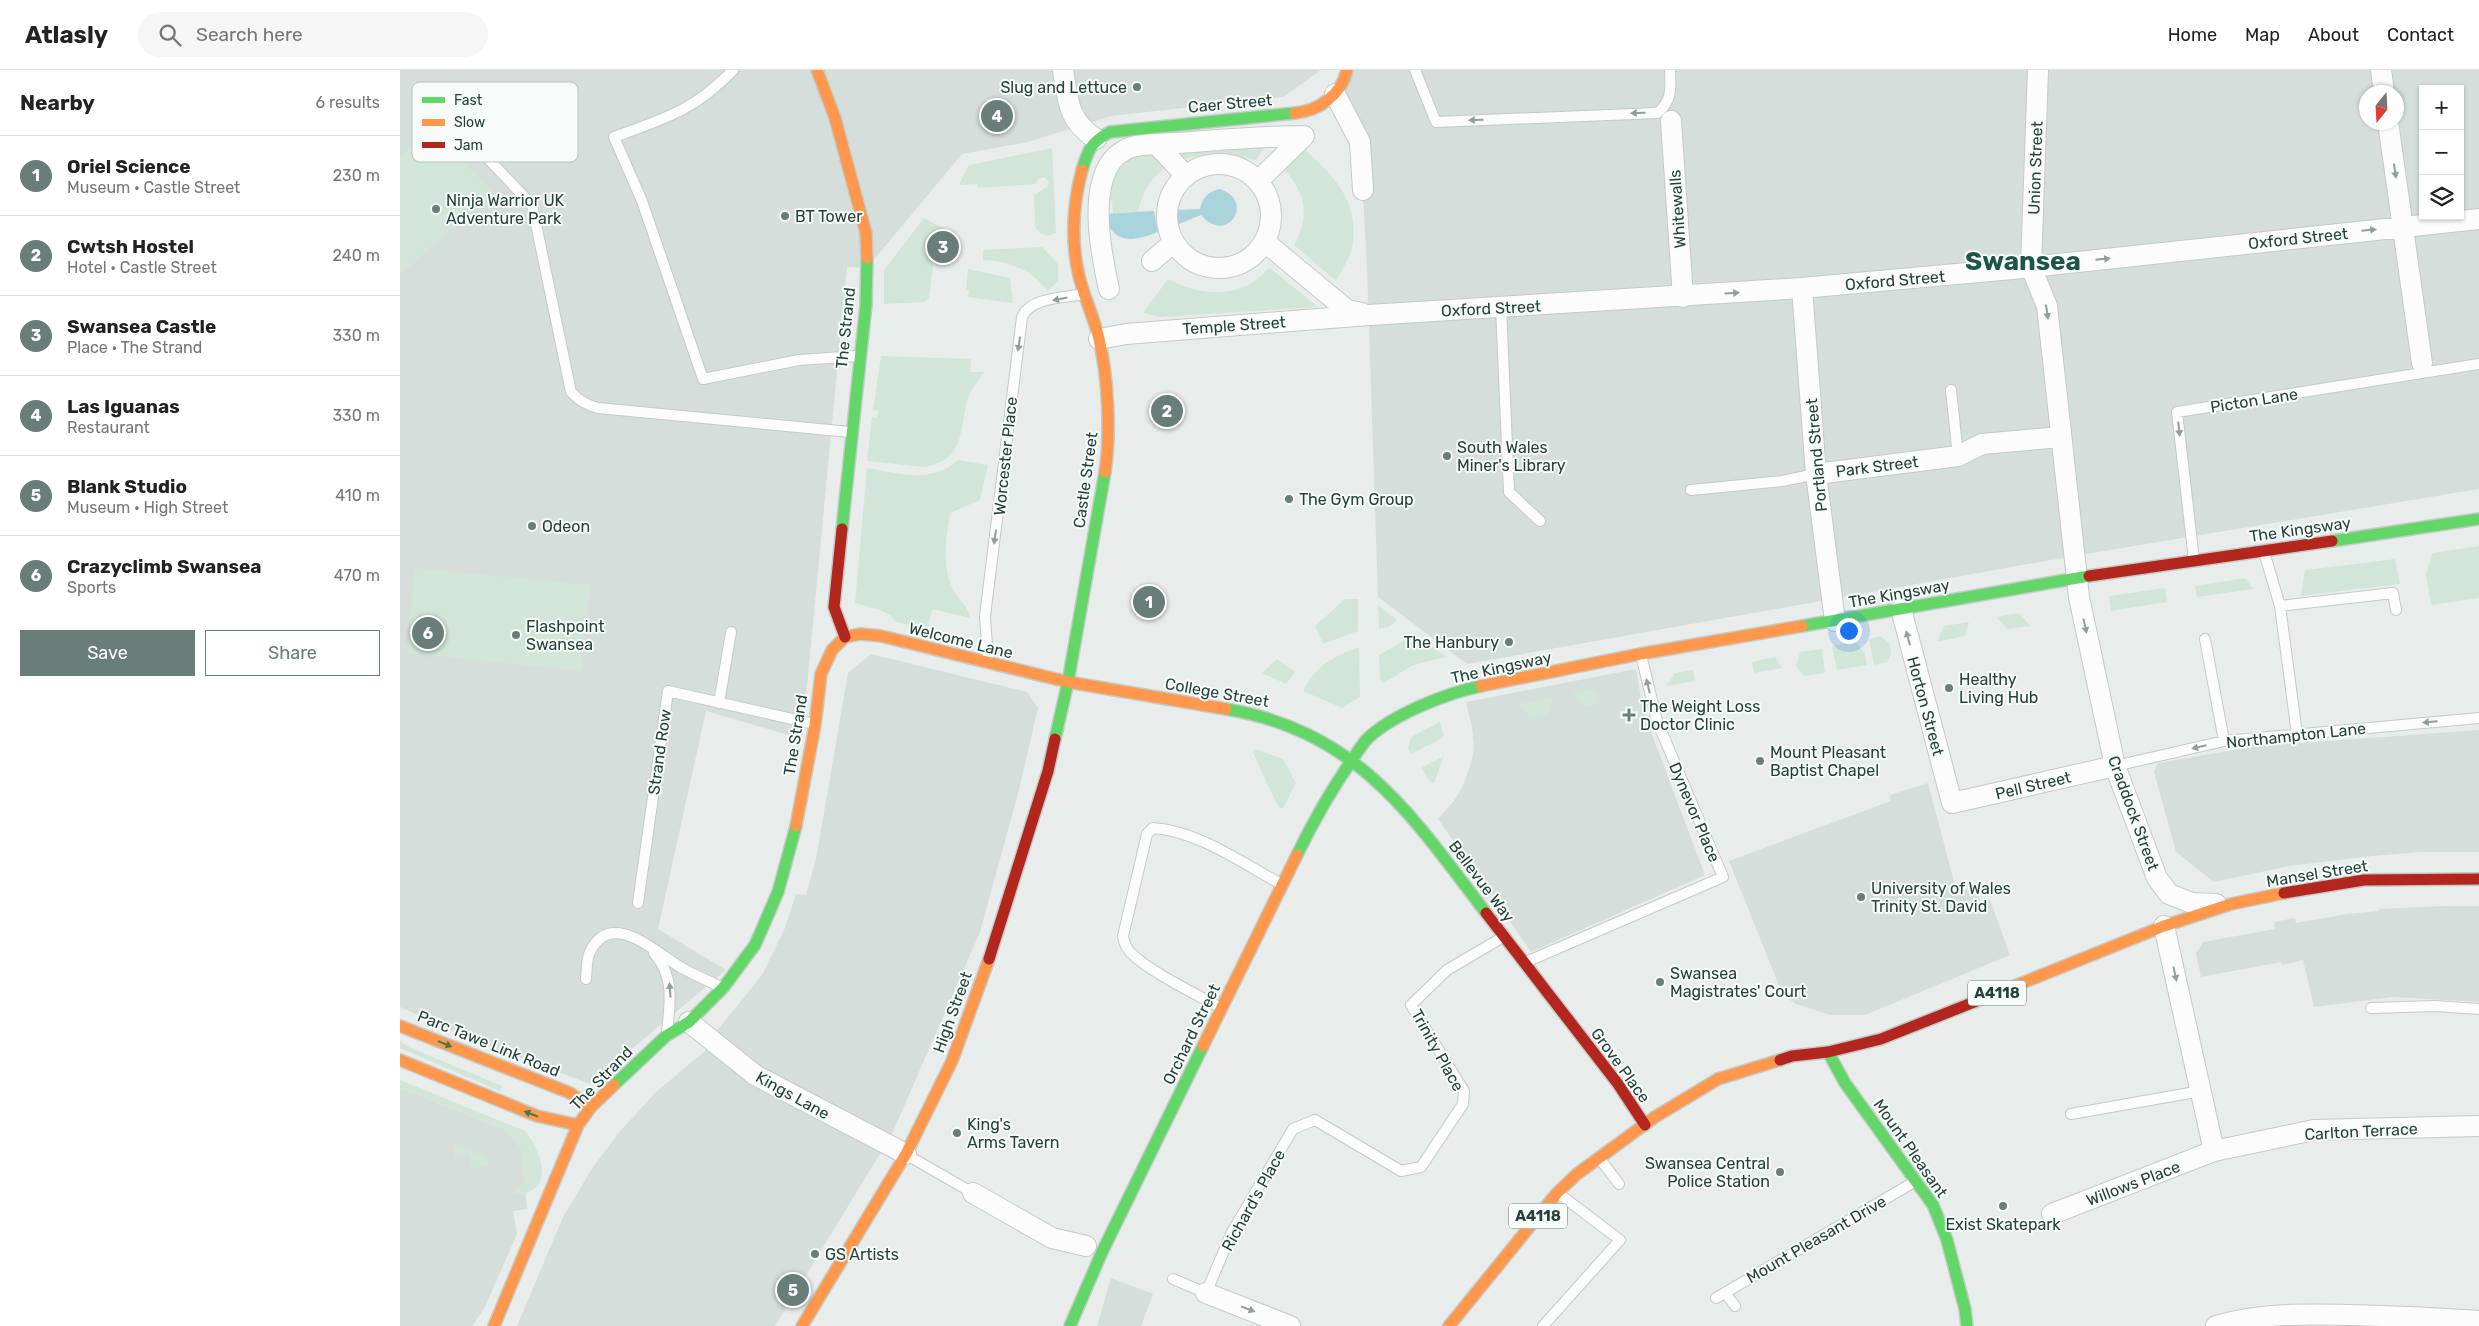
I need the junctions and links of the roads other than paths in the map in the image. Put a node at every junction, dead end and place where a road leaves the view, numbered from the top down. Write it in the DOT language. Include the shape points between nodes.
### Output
graph roads {
  1 [pos="733,70"];
  2 [pos="817,70"];
  3 [pos="1063,70"];
  4 [pos="1347,70"];
  5 [pos="1415,70"];
  6 [pos="1670,70"];
  7 [pos="2038,70"];
  8 [pos="2381,70"];
  9 [pos="2383,85"];
  10 [pos="1335,94"];
  11 [pos="1672,121"];
  12 [pos="2389,130"];
  13 [pos="1096,139"];
  14 [pos="1157,145"];
  15 [pos="491,162"];
  16 [pos="1186,176"];
  17 [pos="1258,181"];
  18 [pos="1363,190"];
  19 [pos="2479,219"];
  20 [pos="2402,227"];
  21 [pos="1174,242"];
  22 [pos="1265,242"];
  23 [pos="1152,261"];
  24 [pos="2031,267"];
  25 [pos="1802,288"];
  26 [pos="1109,289"];
  27 [pos="1084,294"];
  28 [pos="1683,297"];
  29 [pos="1501,307"];
  30 [pos="1369,315"];
  31 [pos="1099,338"];
  32 [pos="859,356"];
  33 [pos="2422,363"];
  34 [pos="2479,364"];
  35 [pos="1951,390"];
  36 [pos="851,432"];
  37 [pos="2061,437"];
  38 [pos="1958,456"];
  39 [pos="1816,474"];
  40 [pos="1691,490"];
  41 [pos="2478,519"];
  42 [pos="1540,521"];
  43 [pos="2264,551"];
  44 [pos="2194,561"];
  45 [pos="2077,578"];
  46 [pos="2280,606"];
  47 [pos="1901,608"];
  48 [pos="2396,610"];
  49 [pos="1836,621"];
  50 [pos="731,632"];
  51 [pos="845,636"];
  52 [pos="2205,639"];
  53 [pos="1640,654"];
  54 [pos="988,664"];
  55 [pos="1068,682"];
  56 [pos="719,703"];
  57 [pos="2479,718"];
  58 [pos="815,725"];
  59 [pos="2297,734"];
  60 [pos="2224,741"];
  61 [pos="1351,760"];
  62 [pos="2115,766"];
  63 [pos="1952,803"];
  64 [pos="2479,879"];
  65 [pos="1282,884"];
  66 [pos="638,903"];
  67 [pos="2231,904"];
  68 [pos="2164,926"];
  69 [pos="1504,937"];
  70 [pos="650,948"];
  71 [pos="1524,963"];
  72 [pos="586,979"];
  73 [pos="724,988"];
  74 [pos="2371,1008"];
  75 [pos="1222,1009"];
  76 [pos="2479,1009"];
  77 [pos="689,1022"];
  78 [pos="400,1026"];
  79 [pos="1577,1031"];
  80 [pos="666,1036"];
  81 [pos="1828,1052"];
  82 [pos="400,1060"];
  83 [pos="2200,1091"];
  84 [pos="591,1107"];
  85 [pos="2071,1114"];
  86 [pos="1315,1120"];
  87 [pos="578,1125"];
  88 [pos="1644,1125"];
  89 [pos="2479,1126"];
  90 [pos="2214,1151"];
  91 [pos="906,1154"];
  92 [pos="1599,1157"];
  93 [pos="1917,1180"];
  94 [pos="1619,1184"];
  95 [pos="973,1193"];
  96 [pos="1557,1193"];
  97 [pos="2052,1214"];
  98 [pos="1086,1246"];
  99 [pos="1172,1279"];
  100 [pos="1206,1293"];
  101 [pos="1735,1306"];
  102 [pos="2479,1321"];
  103 [pos="494,1326"];
  104 [pos="802,1326"];
  105 [pos="1070,1326"];
  106 [pos="1290,1326"];
  107 [pos="1449,1326"];
  108 [pos="1542,1326"];
  109 [pos="1967,1326"];
  110 [pos="2216,1326"];
  1 -- 32 [label="lane" via="713,91 680,113 614,138 642,200 703,379 798,360"];
  2 -- 32 [label="street, The Strand" via="835,118 866,233 866,306"];
  3 -- 13 [label="street" via="1075,121"];
  4 -- 10 [label="street, Caer Street" via="1346,81"];
  6 -- 5 [label="lane, one-way" via="1671,91 1665,107 1657,112 1436,122"];
  7 -- 24 [label="street, Union Street"];
  8 -- 9 [label="street"];
  10 -- 13 [label="street, Caer Street" via="1324,103 1299,113 1122,130"];
  10 -- 18 [label="street" via="1360,142"];
  11 -- 28 [label="street, Whitewalls"];
  12 -- 20 [label="street, one-way"];
  13 -- 27 [label="street, Castle Street" via="1087,154 1076,192 1074,239"];
  14 -- 16 [label="street"];
  14 -- 17 [label="street" via="1304,136"];
  14 -- 26 [label="street" via="1129,148 1116,157 1103,184 1098,217 1099,249"];
  15 -- 36 [label="lane" via="532,205 571,392 576,398 598,408"];
  16 -- 17 [label="street" via="1215,164 1238,168"];
  16 -- 21 [label="street" via="1176,187 1168,207 1169,228"];
  17 -- 22 [label="street" via="1267,195 1271,211"];
  19 -- 20 [label="street, Oxford Street"];
  24 -- 20 [label="street, Oxford Street, one-way"];
  20 -- 33 [label="street"];
  21 -- 22 [label="street" via="1186,256 1201,265 1219,268 1236,265 1252,256"];
  21 -- 23 [label="street"];
  22 -- 30 [label="street" via="1347,310"];
  24 -- 25 [label="street, Oxford Street"];
  24 -- 37 [label="street, one-way" via="2047,306"];
  28 -- 25 [label="street, Oxford Street, one-way"];
  25 -- 39 [label="street, Portland Street"];
  27 -- 31 [label="street, Castle Street"];
  27 -- 54 [label="lane, Worcester Place, one-way" via="1034,304 1022,317 985,616"];
  28 -- 29 [label="street, Oxford Street"];
  29 -- 30 [label="street, Oxford Street"];
  29 -- 42 [label="lane" via="1509,492"];
  30 -- 31 [label="street, Temple Street"];
  31 -- 55 [label="street, Castle Street" via="1109,421 1107,459"];
  32 -- 36 [label="street, The Strand"];
  34 -- 44 [label="lane, Picton Lane, one-way" via="2177,412"];
  35 -- 38 [label="lane"];
  36 -- 51 [label="street, The Strand" via="834,607"];
  37 -- 38 [label="street, Park Street" via="1982,444"];
  37 -- 45 [label="street"];
  38 -- 39 [label="street, Park Street"];
  39 -- 40 [label="lane, Park Street" via="1782,481"];
  39 -- 49 [label="street, Portland Street"];
  41 -- 43 [label="street, The Kingsway"];
  43 -- 44 [label="street, The Kingsway"];
  43 -- 46 [label="lane"];
  44 -- 45 [label="street, The Kingsway"];
  45 -- 47 [label="street, The Kingsway"];
  45 -- 62 [label="street, Craddock Street, one-way"];
  46 -- 48 [label="lane" via="2392,593"];
  46 -- 59 [label="lane"];
  47 -- 49 [label="street, The Kingsway"];
  63 -- 47 [label="street, Horton Street, one-way"];
  49 -- 53 [label="street, The Kingsway"];
  50 -- 56 [label="lane"];
  51 -- 54 [label="street, Welcome Lane" via="881,636"];
  51 -- 58 [label="street, The Strand" via="832,650 821,674"];
  52 -- 60 [label="lane"];
  53 -- 61 [label="street, The Kingsway" via="1454,692 1388,723 1367,739"];
  71 -- 53 [label="lane, Dynevor Place, one-way" via="1723,877 1657,721"];
  54 -- 55 [label="street, Welcome Lane"];
  55 -- 61 [label="street, College Street" via="1276,720 1308,732"];
  55 -- 91 [label="street, High Street" via="1048,771 996,939 952,1061"];
  56 -- 58 [label="lane, Strand Row"];
  56 -- 66 [label="lane, Strand Row" via="668,691"];
  57 -- 59 [label="lane, Northampton Lane, one-way"];
  58 -- 73 [label="street, The Strand" via="794,836 778,892 755,945"];
  59 -- 60 [label="lane, Northampton Lane"];
  60 -- 62 [label="lane, Northampton Lane, one-way"];
  61 -- 65 [label="street, Orchard Street" via="1314,820"];
  61 -- 69 [label="street, Bellevue Way" via="1389,790 1415,820"];
  62 -- 63 [label="street, Pell Street"];
  62 -- 67 [label="street, Craddock Street" via="2157,878 2170,894 2192,903"];
  64 -- 67 [label="street, Mansel Street / A4118" via="2364,880"];
  65 -- 75 [label="street, Orchard Street"];
  65 -- 75 [label="lane" via="1208,844 1165,829 1153,828 1147,834 1123,936 1124,944 1152,968"];
  67 -- 68 [label="street, Mansel Street / A4118"];
  68 -- 81 [label="street, A4118" via="1881,1039"];
  68 -- 83 [label="street, one-way"];
  69 -- 71 [label="street, Bellevue Way"];
  69 -- 86 [label="lane, Trinity Place" via="1447,970 1411,1005 1464,1091 1463,1104 1420,1167 1401,1171"];
  70 -- 72 [label="lane" via="632,935 612,932 599,937 589,954"];
  70 -- 73 [label="lane"];
  80 -- 70 [label="lane, one-way" via="671,991 661,960"];
  71 -- 79 [label="street, Bellevue Way"];
  73 -- 77 [label="street, The Strand"];
  74 -- 76 [label="lane" via="2435,1006"];
  75 -- 105 [label="street, Orchard Street" via="1102,1252"];
  77 -- 80 [label="street, The Strand"];
  77 -- 91 [label="street, Kings Lane" via="755,1074"];
  78 -- 84 [label="street, Parc Tawe Link Road, one-way" via="570,1093"];
  79 -- 88 [label="street, Grove Place" via="1618,1084"];
  80 -- 84 [label="street, The Strand"];
  81 -- 88 [label="street, Grove Place / A4118" via="1792,1056 1718,1079"];
  81 -- 93 [label="street, Mount Pleasant" via="1845,1083"];
  87 -- 82 [label="street, one-way" via="537,1116"];
  83 -- 85 [label="lane"];
  83 -- 90 [label="street"];
  84 -- 87 [label="street, The Strand"];
  86 -- 100 [label="lane, Richard's Place" via="1293,1129 1232,1232"];
  87 -- 103 [label="street, The Strand"];
  88 -- 92 [label="street, A4118"];
  89 -- 90 [label="street, Carlton Terrace" via="2314,1130"];
  90 -- 97 [label="street, Willows Place"];
  91 -- 95 [label="lane"];
  91 -- 104 [label="street, High Street"];
  92 -- 94 [label="lane"];
  92 -- 96 [label="street, A4118"];
  93 -- 101 [label="lane, Mount Pleasant Drive" via="1720,1295"];
  93 -- 109 [label="street, Mount Pleasant" via="1933,1205 1947,1240"];
  95 -- 98 [label="street" via="1052,1238"];
  96 -- 107 [label="street, A4118"];
  96 -- 108 [label="lane" via="1620,1240"];
  99 -- 100 [label="lane"];
  100 -- 106 [label="street, one-way"];
  102 -- 110 [label="street" via="2299,1314 2244,1318"];
}
